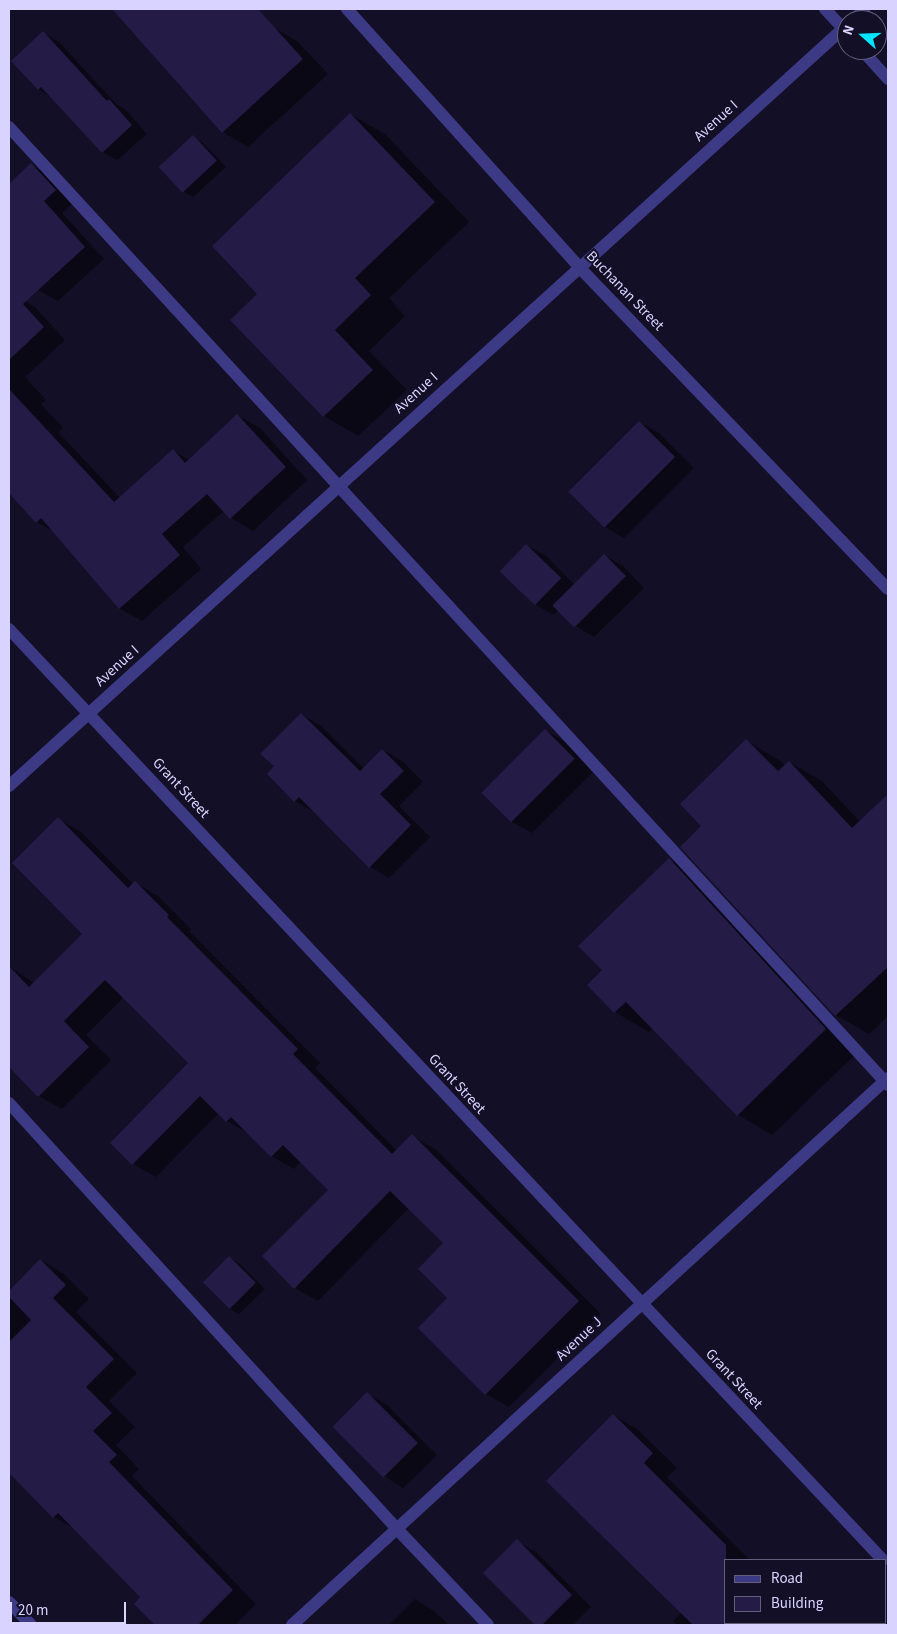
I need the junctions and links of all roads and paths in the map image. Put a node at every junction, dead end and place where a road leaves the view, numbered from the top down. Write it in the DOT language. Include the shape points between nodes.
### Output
graph roads {
  1 [pos="347,9"];
  2 [pos="825,9"];
  3 [pos="837,19"];
  4 [pos="837,36"];
  5 [pos="871,60"];
  6 [pos="888,79"];
  7 [pos="9,127"];
  8 [pos="579,267"];
  9 [pos="339,486"];
  10 [pos="888,589"];
  11 [pos="9,629"];
  12 [pos="89,714"];
  13 [pos="9,786"];
  14 [pos="887,1081"];
  15 [pos="9,1103"];
  16 [pos="640,1304"];
  17 [pos="397,1529"];
  18 [pos="882,1559"];
  19 [pos="9,1602"];
  20 [pos="31,1625"];
  21 [pos="292,1625"];
  22 [pos="488,1625"];
  1 -- 8 [label="street, Buchanan Street"];
  2 -- 3 [label="street"];
  4 -- 8 [label="street, Avenue I"];
  5 -- 6 [label="street"];
  7 -- 9 [label="street"];
  8 -- 9 [label="street, Avenue I"];
  8 -- 10 [label="street, Buchanan Street"];
  9 -- 12 [label="street, Avenue I"];
  9 -- 14 [label="street"];
  11 -- 12 [label="street, Grant Street"];
  12 -- 13 [label="street, Avenue I"];
  12 -- 16 [label="street, Grant Street"];
  14 -- 16 [label="street, Avenue J"];
  15 -- 17 [label="street"];
  16 -- 17 [label="street, Avenue J"];
  16 -- 18 [label="street, Grant Street"];
  17 -- 21 [label="street, Avenue J"];
  17 -- 22 [label="street"];
  19 -- 20 [label="street"];
}
